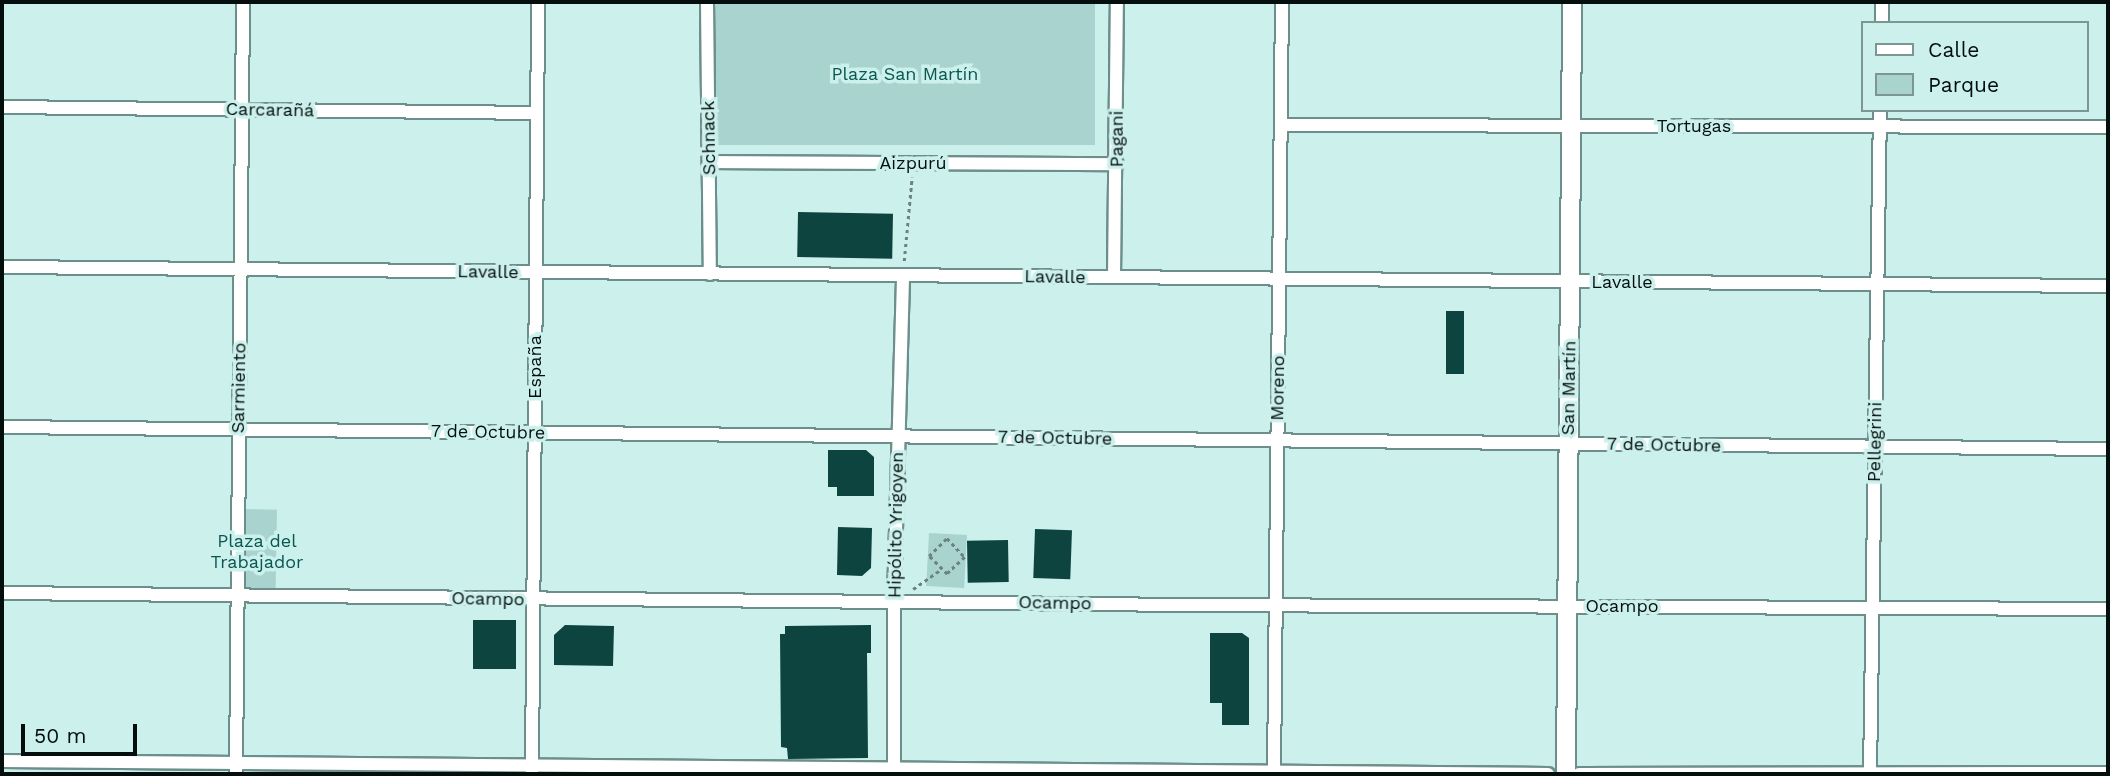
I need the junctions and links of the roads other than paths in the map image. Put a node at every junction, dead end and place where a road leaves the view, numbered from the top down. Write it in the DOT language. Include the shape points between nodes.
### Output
graph roads {
  1 [pos="243,2"];
  2 [pos="538,2"];
  3 [pos="707,2"];
  4 [pos="1117,2"];
  5 [pos="1282,2"];
  6 [pos="1573,2"];
  7 [pos="1882,2"];
  8 [pos="1882,21"];
  9 [pos="2,107"];
  10 [pos="242,110"];
  11 [pos="1880,112"];
  12 [pos="537,113"];
  13 [pos="1280,125"];
  14 [pos="1571,126"];
  15 [pos="1880,127"];
  16 [pos="2108,127"];
  17 [pos="709,162"];
  18 [pos="1117,164"];
  19 [pos="2,267"];
  20 [pos="240,269"];
  21 [pos="536,272"];
  22 [pos="710,274"];
  23 [pos="903,275"];
  24 [pos="1114,277"];
  25 [pos="1279,279"];
  26 [pos="1570,281"];
  27 [pos="1878,284"];
  28 [pos="2108,286"];
  29 [pos="2,427"];
  30 [pos="239,430"];
  31 [pos="535,433"];
  32 [pos="898,436"];
  33 [pos="1278,441"];
  34 [pos="1569,444"];
  35 [pos="1875,447"];
  36 [pos="2108,449"];
  37 [pos="2,593"];
  38 [pos="237,596"];
  39 [pos="534,599"];
  40 [pos="894,601"];
  41 [pos="1276,605"];
  42 [pos="1567,606"];
  43 [pos="1873,607"];
  44 [pos="2108,609"];
  45 [pos="2,761"];
  46 [pos="236,769"];
  47 [pos="532,770"];
  48 [pos="894,771"];
  49 [pos="1274,773"];
  50 [pos="1870,773"];
  51 [pos="2108,773"];
  52 [pos="1548,774"];
  53 [pos="1566,774"];
  54 [pos="1579,774"];
  1 -- 10 [label="street, Sarmiento"];
  2 -- 12 [label="street, España"];
  3 -- 17 [label="street, Schnack"];
  4 -- 18 [label="street, Pagani"];
  5 -- 13 [label="street, Moreno"];
  6 -- 14 [label="main road, San Martín"];
  7 -- 8 [label="street"];
  9 -- 10 [label="street, Carcarañá"];
  10 -- 12 [label="street, Carcarañá"];
  10 -- 20 [label="street, Sarmiento"];
  11 -- 15 [label="street, Pellegrini"];
  12 -- 21 [label="street, España"];
  13 -- 14 [label="street, Tortugas"];
  13 -- 25 [label="street, Moreno"];
  14 -- 15 [label="street, Tortugas"];
  14 -- 26 [label="main road, San Martín"];
  15 -- 16 [label="street, Tortugas"];
  15 -- 27 [label="street, Pellegrini"];
  17 -- 18 [label="street, Aizpurú"];
  17 -- 22 [label="street, Schnack"];
  18 -- 24 [label="street, Pagani"];
  19 -- 20 [label="street, Lavalle"];
  20 -- 21 [label="street, Lavalle"];
  20 -- 30 [label="street, Sarmiento"];
  21 -- 22 [label="street, Lavalle"];
  21 -- 31 [label="street, España"];
  22 -- 23 [label="street, Lavalle"];
  23 -- 24 [label="street, Lavalle"];
  23 -- 32 [label="street, Hipólito Yrigoyen"];
  24 -- 25 [label="street, Lavalle"];
  25 -- 26 [label="street, Lavalle"];
  25 -- 33 [label="street, Moreno"];
  26 -- 27 [label="street, Lavalle"];
  26 -- 34 [label="main road, San Martín"];
  27 -- 28 [label="street, Lavalle"];
  27 -- 35 [label="street, Pellegrini"];
  29 -- 30 [label="street, 7 de Octubre"];
  30 -- 31 [label="street, 7 de Octubre"];
  30 -- 38 [label="street, Sarmiento"];
  31 -- 32 [label="street, 7 de Octubre"];
  31 -- 39 [label="street, España"];
  32 -- 33 [label="street, 7 de Octubre"];
  32 -- 40 [label="street, Hipólito Yrigoyen"];
  33 -- 34 [label="street, 7 de Octubre"];
  33 -- 41 [label="street, Moreno"];
  34 -- 35 [label="street, 7 de Octubre"];
  34 -- 42 [label="main road, San Martín"];
  35 -- 36 [label="street, 7 de Octubre"];
  35 -- 43 [label="street, Pellegrini"];
  37 -- 38 [label="street, Ocampo"];
  38 -- 39 [label="street, Ocampo"];
  38 -- 46 [label="street, Sarmiento"];
  39 -- 40 [label="street, Ocampo"];
  39 -- 47 [label="street, España"];
  40 -- 41 [label="street, Ocampo"];
  40 -- 48 [label="street, Hipólito Yrigoyen"];
  41 -- 42 [label="street, Ocampo"];
  41 -- 49 [label="street, Moreno"];
  42 -- 43 [label="street, Ocampo"];
  42 -- 53 [label="main road, San Martín"];
  43 -- 44 [label="street, Ocampo"];
  43 -- 50 [label="street, Pellegrini"];
  45 -- 46 [label="street"];
  46 -- 47 [label="street"];
  47 -- 48 [label="street"];
  48 -- 49 [label="street"];
  49 -- 52 [label="street"];
  50 -- 51 [label="street"];
  50 -- 54 [label="street"];
}
